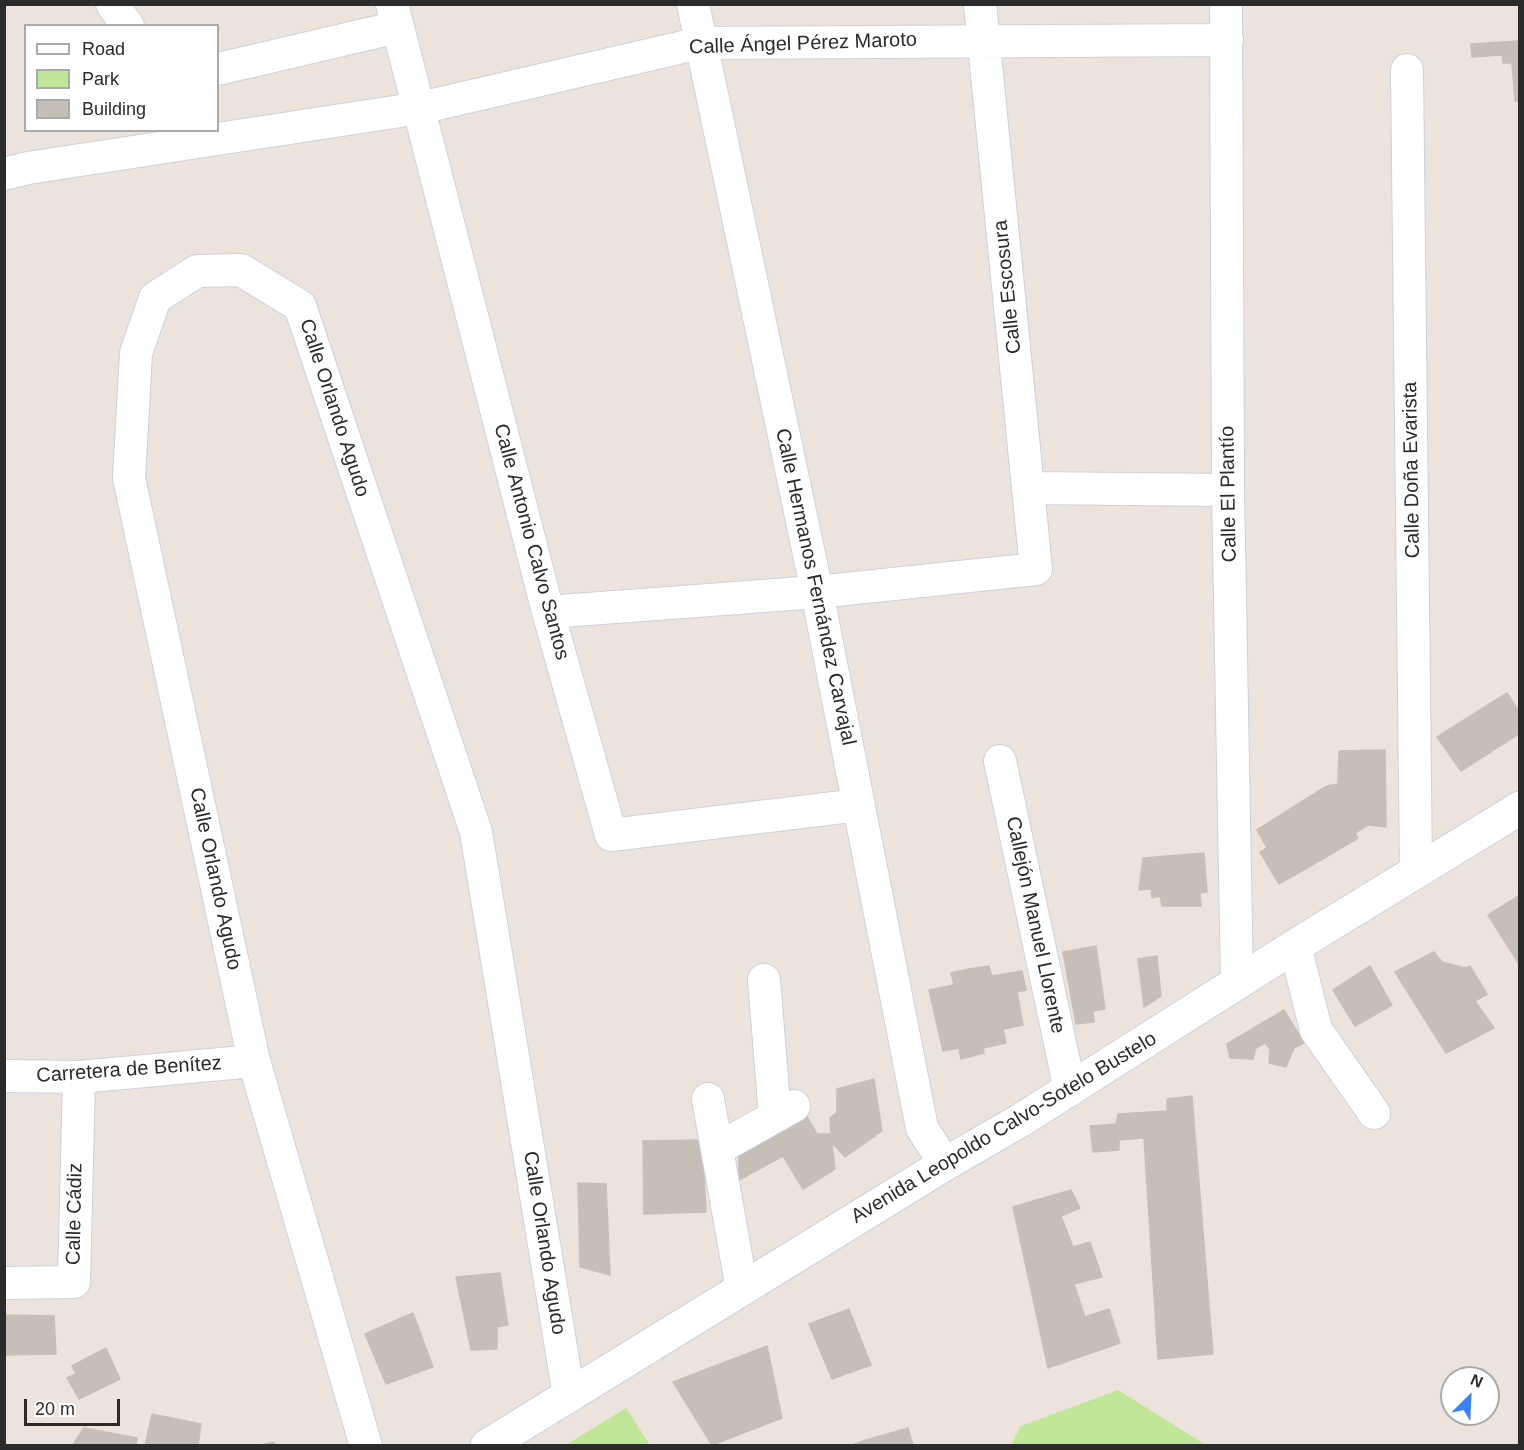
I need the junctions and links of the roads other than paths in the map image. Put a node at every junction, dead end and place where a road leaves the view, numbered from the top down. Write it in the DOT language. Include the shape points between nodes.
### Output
graph roads {
  1 [pos="112,4"];
  2 [pos="693,4"];
  3 [pos="980,4"];
  4 [pos="1226,4"];
  5 [pos="395,16"];
  6 [pos="127,24"];
  7 [pos="984,40"];
  8 [pos="1227,40"];
  9 [pos="700,43"];
  10 [pos="219,69"];
  11 [pos="1407,70"];
  12 [pos="420,108"];
  13 [pos="206,135"];
  14 [pos="4,174"];
  15 [pos="1028,488"];
  16 [pos="1228,490"];
  17 [pos="817,592"];
  18 [pos="548,612"];
  19 [pos="1000,761"];
  20 [pos="860,805"];
  21 [pos="1520,808"];
  22 [pos="1416,871"];
  23 [pos="1295,946"];
  24 [pos="764,980"];
  25 [pos="1237,984"];
  26 [pos="254,1061"];
  27 [pos="4,1076"];
  28 [pos="79,1077"];
  29 [pos="1070,1090"];
  30 [pos="708,1099"];
  31 [pos="1374,1113"];
  32 [pos="717,1149"];
  33 [pos="945,1164"];
  34 [pos="4,1283"];
  35 [pos="742,1289"];
  36 [pos="569,1396"];
  37 [pos="366,1446"];
  38 [pos="487,1446"];
  1 -- 6 [label="street"];
  2 -- 9 [label="street, Calle Hermanos Fernández Carvajal"];
  3 -- 7 [label="street, Calle Escosura"];
  4 -- 8 [label="street, Calle El Plantío"];
  5 -- 10 [label="street"];
  5 -- 12 [label="street, Calle Antonio Calvo Santos"];
  7 -- 8 [label="street, Calle Ángel Pérez Maroto"];
  7 -- 9 [label="street, Calle Ángel Pérez Maroto"];
  7 -- 15 [label="street, Calle Escosura"];
  8 -- 16 [label="street, Calle El Plantío"];
  9 -- 12 [label="street, Calle Ángel Pérez Maroto"];
  9 -- 17 [label="street, Calle Hermanos Fernández Carvajal"];
  11 -- 22 [label="street, Calle Doña Evarista"];
  12 -- 13 [label="street, Calle Ángel Pérez Maroto"];
  12 -- 18 [label="street, Calle Antonio Calvo Santos"];
  13 -- 14 [label="street, Calle Ángel Pérez Maroto"];
  15 -- 16 [label="street"];
  15 -- 17 [label="street, Calle Escosura" via="1036,569"];
  16 -- 25 [label="street, Calle El Plantío"];
  17 -- 18 [label="street"];
  17 -- 20 [label="street, Calle Hermanos Fernández Carvajal"];
  18 -- 20 [label="street, Calle Antonio Calvo Santos" via="611,836"];
  19 -- 29 [label="street, Callejón Manuel Llorente"];
  20 -- 33 [label="street, Calle Hermanos Fernández Carvajal" via="922,1128"];
  21 -- 22 [label="main road, Avenida Leopoldo Calvo-Sotelo Bustelo"];
  22 -- 23 [label="main road, Avenida Leopoldo Calvo-Sotelo Bustelo"];
  23 -- 25 [label="main road, Avenida Leopoldo Calvo-Sotelo Bustelo"];
  23 -- 31 [label="street" via="1316,1030"];
  24 -- 32 [label="street" via="785,1111"];
  25 -- 29 [label="main road, Avenida Leopoldo Calvo-Sotelo Bustelo"];
  26 -- 28 [label="street, Carretera de Benítez"];
  26 -- 36 [label="street, Calle Orlando Agudo" via="129,478 136,353 155,298 197,271 241,270 300,306 476,832"];
  26 -- 37 [label="street, Calle Orlando Agudo"];
  27 -- 28 [label="street, Carretera de Benítez"];
  28 -- 34 [label="street, Calle Cádiz" via="74,1282"];
  29 -- 33 [label="main road, Avenida Leopoldo Calvo-Sotelo Bustelo"];
  30 -- 32 [label="street"];
  32 -- 35 [label="street"];
  33 -- 35 [label="main road, Avenida Leopoldo Calvo-Sotelo Bustelo"];
  35 -- 36 [label="main road, Avenida Leopoldo Calvo-Sotelo Bustelo"];
  36 -- 38 [label="main road, Avenida Leopoldo Calvo-Sotelo Bustelo"];
}
